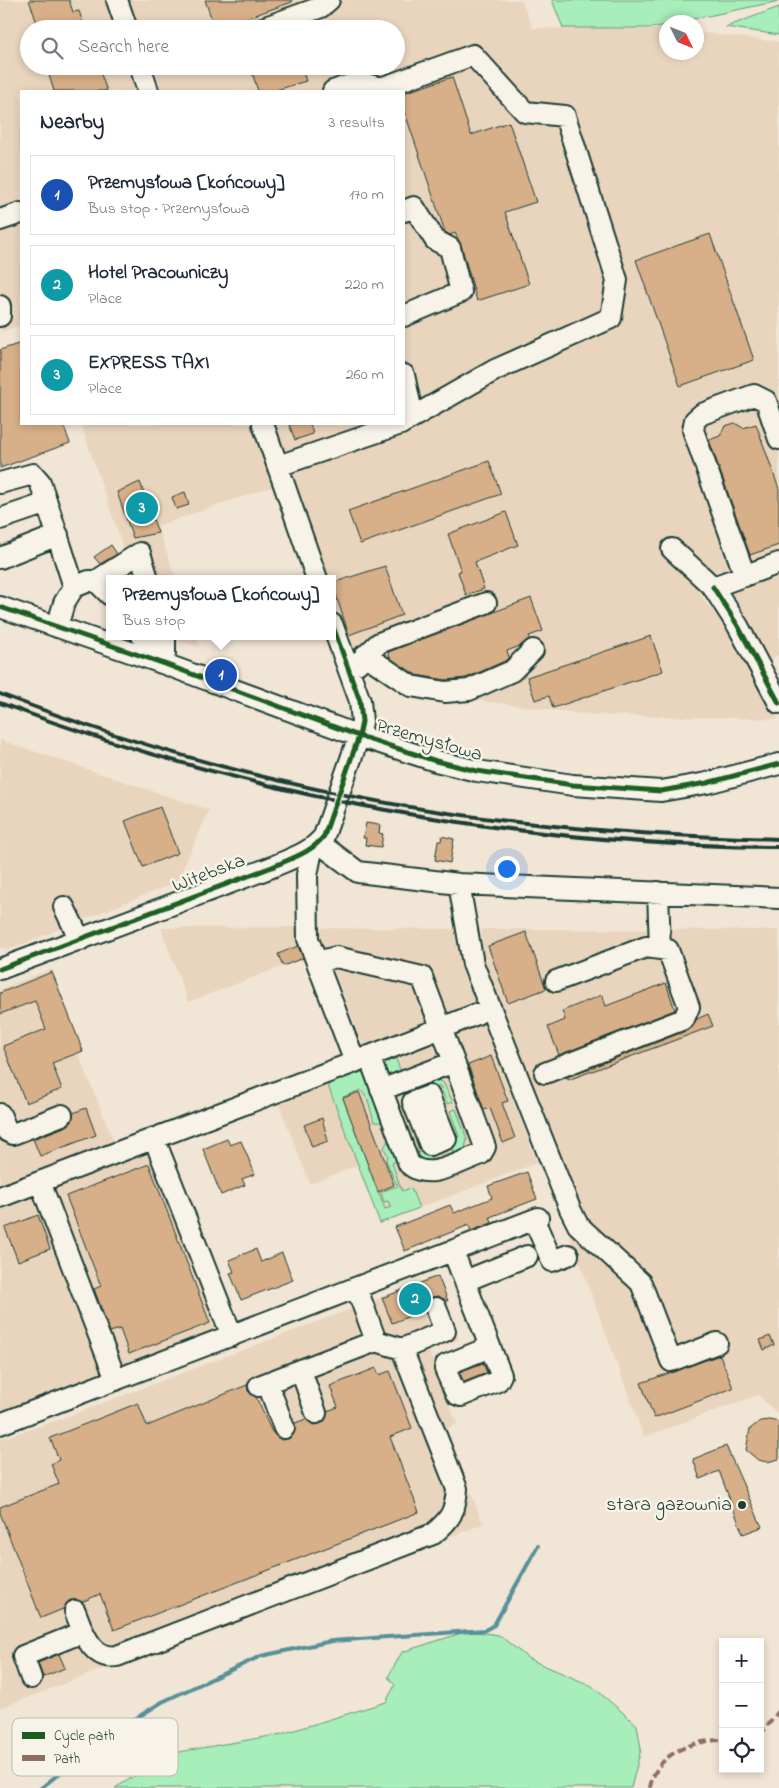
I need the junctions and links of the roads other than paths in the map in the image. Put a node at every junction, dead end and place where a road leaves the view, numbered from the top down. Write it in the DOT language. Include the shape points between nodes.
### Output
graph roads {
  1 [pos="117,0"];
  2 [pos="329,0"];
  3 [pos="124,20"];
  4 [pos="285,20"];
  5 [pos="147,75"];
  6 [pos="148,90"];
  7 [pos="336,90"];
  8 [pos="405,211"];
  9 [pos="20,213"];
  10 [pos="0,220"];
  11 [pos="0,306"];
  12 [pos="0,316"];
  13 [pos="405,316"];
  14 [pos="405,398"];
  15 [pos="406,421"];
  16 [pos="263,425"];
  17 [pos="395,425"];
  18 [pos="779,439"];
  19 [pos="278,466"];
  20 [pos="0,483"];
  21 [pos="47,503"];
  22 [pos="0,520"];
  23 [pos="58,536"];
  24 [pos="672,549"];
  25 [pos="0,558"];
  26 [pos="779,564"];
  27 [pos="117,575"];
  28 [pos="147,575"];
  29 [pos="316,575"];
  30 [pos="745,576"];
  31 [pos="74,587"];
  32 [pos="713,587"];
  33 [pos="103,588"];
  34 [pos="486,603"];
  35 [pos="0,607"];
  36 [pos="56,627"];
  37 [pos="336,635"];
  38 [pos="145,640"];
  39 [pos="165,640"];
  40 [pos="533,650"];
  41 [pos="365,655"];
  42 [pos="162,663"];
  43 [pos="349,672"];
  44 [pos="779,703"];
  45 [pos="359,736"];
  46 [pos="779,764"];
  47 [pos="316,846"];
  48 [pos="459,884"];
  49 [pos="658,892"];
  50 [pos="779,898"];
  51 [pos="64,907"];
  52 [pos="80,940"];
  53 [pos="660,948"];
  54 [pos="316,962"];
  55 [pos="0,970"];
  56 [pos="556,981"];
  57 [pos="477,1014"];
  58 [pos="441,1028"];
  59 [pos="362,1059"];
  60 [pos="454,1062"];
  61 [pos="545,1074"];
  62 [pos="413,1078"];
  63 [pos="382,1090"];
  64 [pos="421,1099"];
  65 [pos="0,1114"];
  66 [pos="62,1115"];
  67 [pos="154,1138"];
  68 [pos="40,1182"];
  69 [pos="0,1197"];
  70 [pos="453,1251"];
  71 [pos="568,1255"];
  72 [pos="527,1256"];
  73 [pos="465,1281"];
  74 [pos="357,1289"];
  75 [pos="436,1308"];
  76 [pos="232,1336"];
  77 [pos="376,1341"];
  78 [pos="717,1343"];
  79 [pos="490,1347"];
  80 [pos="402,1349"];
  81 [pos="301,1371"];
  82 [pos="116,1380"];
  83 [pos="316,1413"];
  84 [pos="0,1424"];
  85 [pos="284,1428"];
  86 [pos="75,1611"];
  87 [pos="83,1632"];
  88 [pos="31,1678"];
  1 -- 3 [label="street"];
  2 -- 4 [label="street" via="321,7"];
  5 -- 6 [label="street"];
  7 -- 15 [label="street" via="358,82 381,88 473,55 525,112 565,116 617,280 611,318 495,370"];
  8 -- 13 [label="street" via="414,207 435,240 450,248 461,292"];
  9 -- 10 [label="street"];
  11 -- 12 [label="street"];
  14 -- 15 [label="street"];
  16 -- 19 [label="street"];
  17 -- 19 [label="street"];
  18 -- 30 [label="street" via="766,401 754,395 702,414 695,420 693,430"];
  19 -- 29 [label="street"];
  20 -- 21 [label="street" via="33,474 40,482"];
  21 -- 22 [label="street"];
  21 -- 23 [label="street"];
  23 -- 25 [label="street"];
  23 -- 31 [label="street"];
  24 -- 32 [label="street"];
  26 -- 30 [label="street"];
  27 -- 28 [label="street" via="140,554"];
  30 -- 32 [label="street"];
  31 -- 33 [label="street" via="89,581"];
  31 -- 36 [label="street" via="64,603"];
  32 -- 44 [label="street"];
  34 -- 41 [label="street" via="379,643"];
  35 -- 36 [label="street, Przemysłowa"];
  36 -- 42 [label="street, Przemysłowa"];
  37 -- 43 [label="street"];
  38 -- 42 [label="street"];
  39 -- 42 [label="street"];
  40 -- 41 [label="street" via="512,672 470,690 445,692 411,686"];
  41 -- 43 [label="street"];
  42 -- 45 [label="street, Przemysłowa"];
  43 -- 45 [label="street" via="362,710"];
  45 -- 46 [label="street, Przemysłowa" via="477,771 637,791 684,788"];
  45 -- 47 [label="street" via="324,836"];
  47 -- 48 [label="street" via="358,872"];
  47 -- 52 [label="street, Witebska"];
  47 -- 54 [label="street" via="307,875 307,927"];
  48 -- 49 [label="street"];
  48 -- 78 [label="street" via="473,964 578,1225 641,1284 671,1360"];
  49 -- 50 [label="street"];
  49 -- 53 [label="street"];
  51 -- 52 [label="street"];
  52 -- 55 [label="street, Witebska"];
  53 -- 56 [label="street" via="646,947"];
  53 -- 61 [label="street" via="668,950 689,1007 687,1016"];
  54 -- 58 [label="street" via="336,957 422,977"];
  54 -- 59 [label="street"];
  57 -- 58 [label="street"];
  58 -- 59 [label="street"];
  58 -- 60 [label="street"];
  59 -- 63 [label="street"];
  59 -- 67 [label="street"];
  60 -- 62 [label="street"];
  60 -- 63 [label="street" via="485,1147 481,1154 431,1172 420,1172 409,1164"];
  62 -- 63 [label="street"];
  62 -- 64 [label="street"];
  65 -- 66 [label="street" via="7,1131 13,1134"];
  67 -- 68 [label="street"];
  67 -- 76 [label="street"];
  68 -- 69 [label="street"];
  68 -- 82 [label="street"];
  70 -- 71 [label="street" via="536,1219 552,1261"];
  70 -- 73 [label="street"];
  70 -- 74 [label="street"];
  72 -- 73 [label="street"];
  73 -- 79 [label="street"];
  74 -- 76 [label="street"];
  74 -- 77 [label="street"];
  75 -- 80 [label="street" via="445,1331"];
  76 -- 82 [label="street"];
  77 -- 80 [label="street"];
  77 -- 81 [label="street"];
  80 -- 87 [label="street" via="457,1489 456,1504 449,1521 433,1534 116,1656 95,1650"];
  81 -- 83 [label="street"];
  81 -- 85 [label="street" via="263,1385"];
  82 -- 84 [label="street"];
  86 -- 87 [label="street"];
  87 -- 88 [label="street" via="23,1656"];
}
